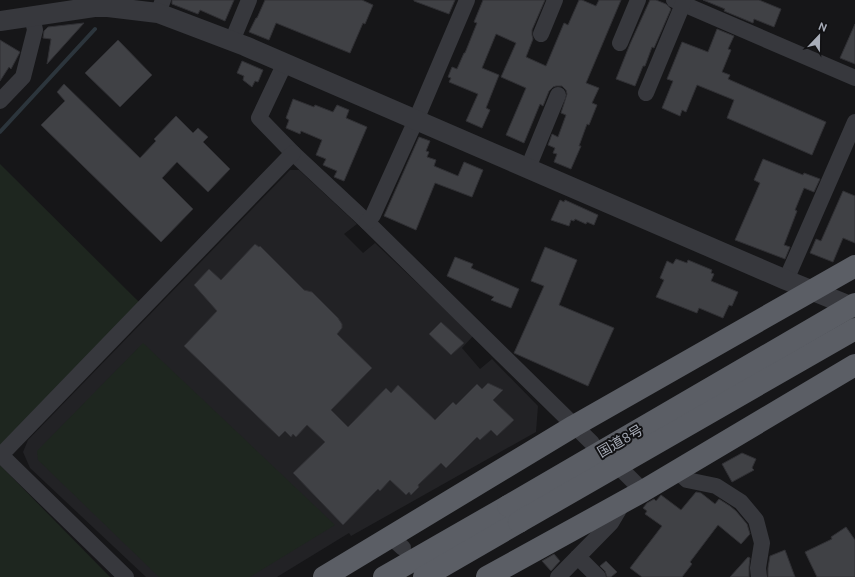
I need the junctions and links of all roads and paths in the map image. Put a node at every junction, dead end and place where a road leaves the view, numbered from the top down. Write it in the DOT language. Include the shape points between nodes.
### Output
graph roads {
  1 [pos="249,0"];
  2 [pos="467,0"];
  3 [pos="555,0"];
  4 [pos="638,0"];
  5 [pos="678,2"];
  6 [pos="108,4"];
  7 [pos="161,7"];
  8 [pos="32,16"];
  9 [pos="0,21"];
  10 [pos="541,34"];
  11 [pos="232,41"];
  12 [pos="620,43"];
  13 [pos="285,63"];
  14 [pos="855,78"];
  15 [pos="646,93"];
  16 [pos="558,95"];
  17 [pos="0,101"];
  18 [pos="416,120"];
  19 [pos="855,122"];
  20 [pos="293,153"];
  21 [pos="528,168"];
  22 [pos="367,222"];
  23 [pos="855,266"];
  24 [pos="786,280"];
  25 [pos="813,291"];
  26 [pos="855,304"];
  27 [pos="855,308"];
  28 [pos="855,329"];
  29 [pos="855,365"];
  30 [pos="574,426"];
  31 [pos="592,443"];
  32 [pos="676,470"];
  33 [pos="624,472"];
  34 [pos="643,490"];
  35 [pos="624,501"];
  36 [pos="513,514"];
  37 [pos="578,557"];
  38 [pos="126,577"];
  39 [pos="324,577"];
  40 [pos="384,577"];
  41 [pos="424,577"];
  42 [pos="487,577"];
  43 [pos="558,577"];
  44 [pos="598,577"];
  45 [pos="759,577"];
  1 -- 11 [label="street"];
  2 -- 18 [label="street"];
  3 -- 10 [label="street"];
  4 -- 12 [label="street"];
  5 -- 14 [label="street"];
  5 -- 15 [label="street"];
  6 -- 7 [label="street"];
  6 -- 8 [label="street"];
  7 -- 11 [label="street"];
  8 -- 9 [label="street"];
  8 -- 17 [label="street" via="35,30 23,77"];
  11 -- 13 [label="street"];
  13 -- 18 [label="street"];
  13 -- 20 [label="street" via="259,118"];
  16 -- 21 [label="street"];
  18 -- 21 [label="street"];
  18 -- 22 [label="street" via="373,215"];
  19 -- 24 [label="street"];
  20 -- 22 [label="street"];
  20 -- 38 [label="street" via="1,455"];
  21 -- 24 [label="street"];
  22 -- 30 [label="street"];
  23 -- 25 [label="highway"];
  24 -- 25 [label="street"];
  25 -- 27 [label="street"];
  25 -- 30 [label="highway"];
  26 -- 36 [label="highway, 国道8号, bridge"];
  28 -- 36 [label="highway, 国道8号, bridge"];
  29 -- 32 [label="highway"];
  30 -- 31 [label="street"];
  30 -- 39 [label="highway" via="397,542"];
  32 -- 34 [label="highway"];
  32 -- 45 [label="street" via="687,480 716,486 741,502 756,520 762,543"];
  33 -- 34 [label="street"];
  34 -- 35 [label="highway"];
  35 -- 37 [label="street" via="611,523"];
  35 -- 42 [label="highway"];
  36 -- 40 [label="highway, 国道8号"];
  36 -- 41 [label="highway, 国道8号"];
  37 -- 43 [label="street"];
  37 -- 44 [label="street"];
}
